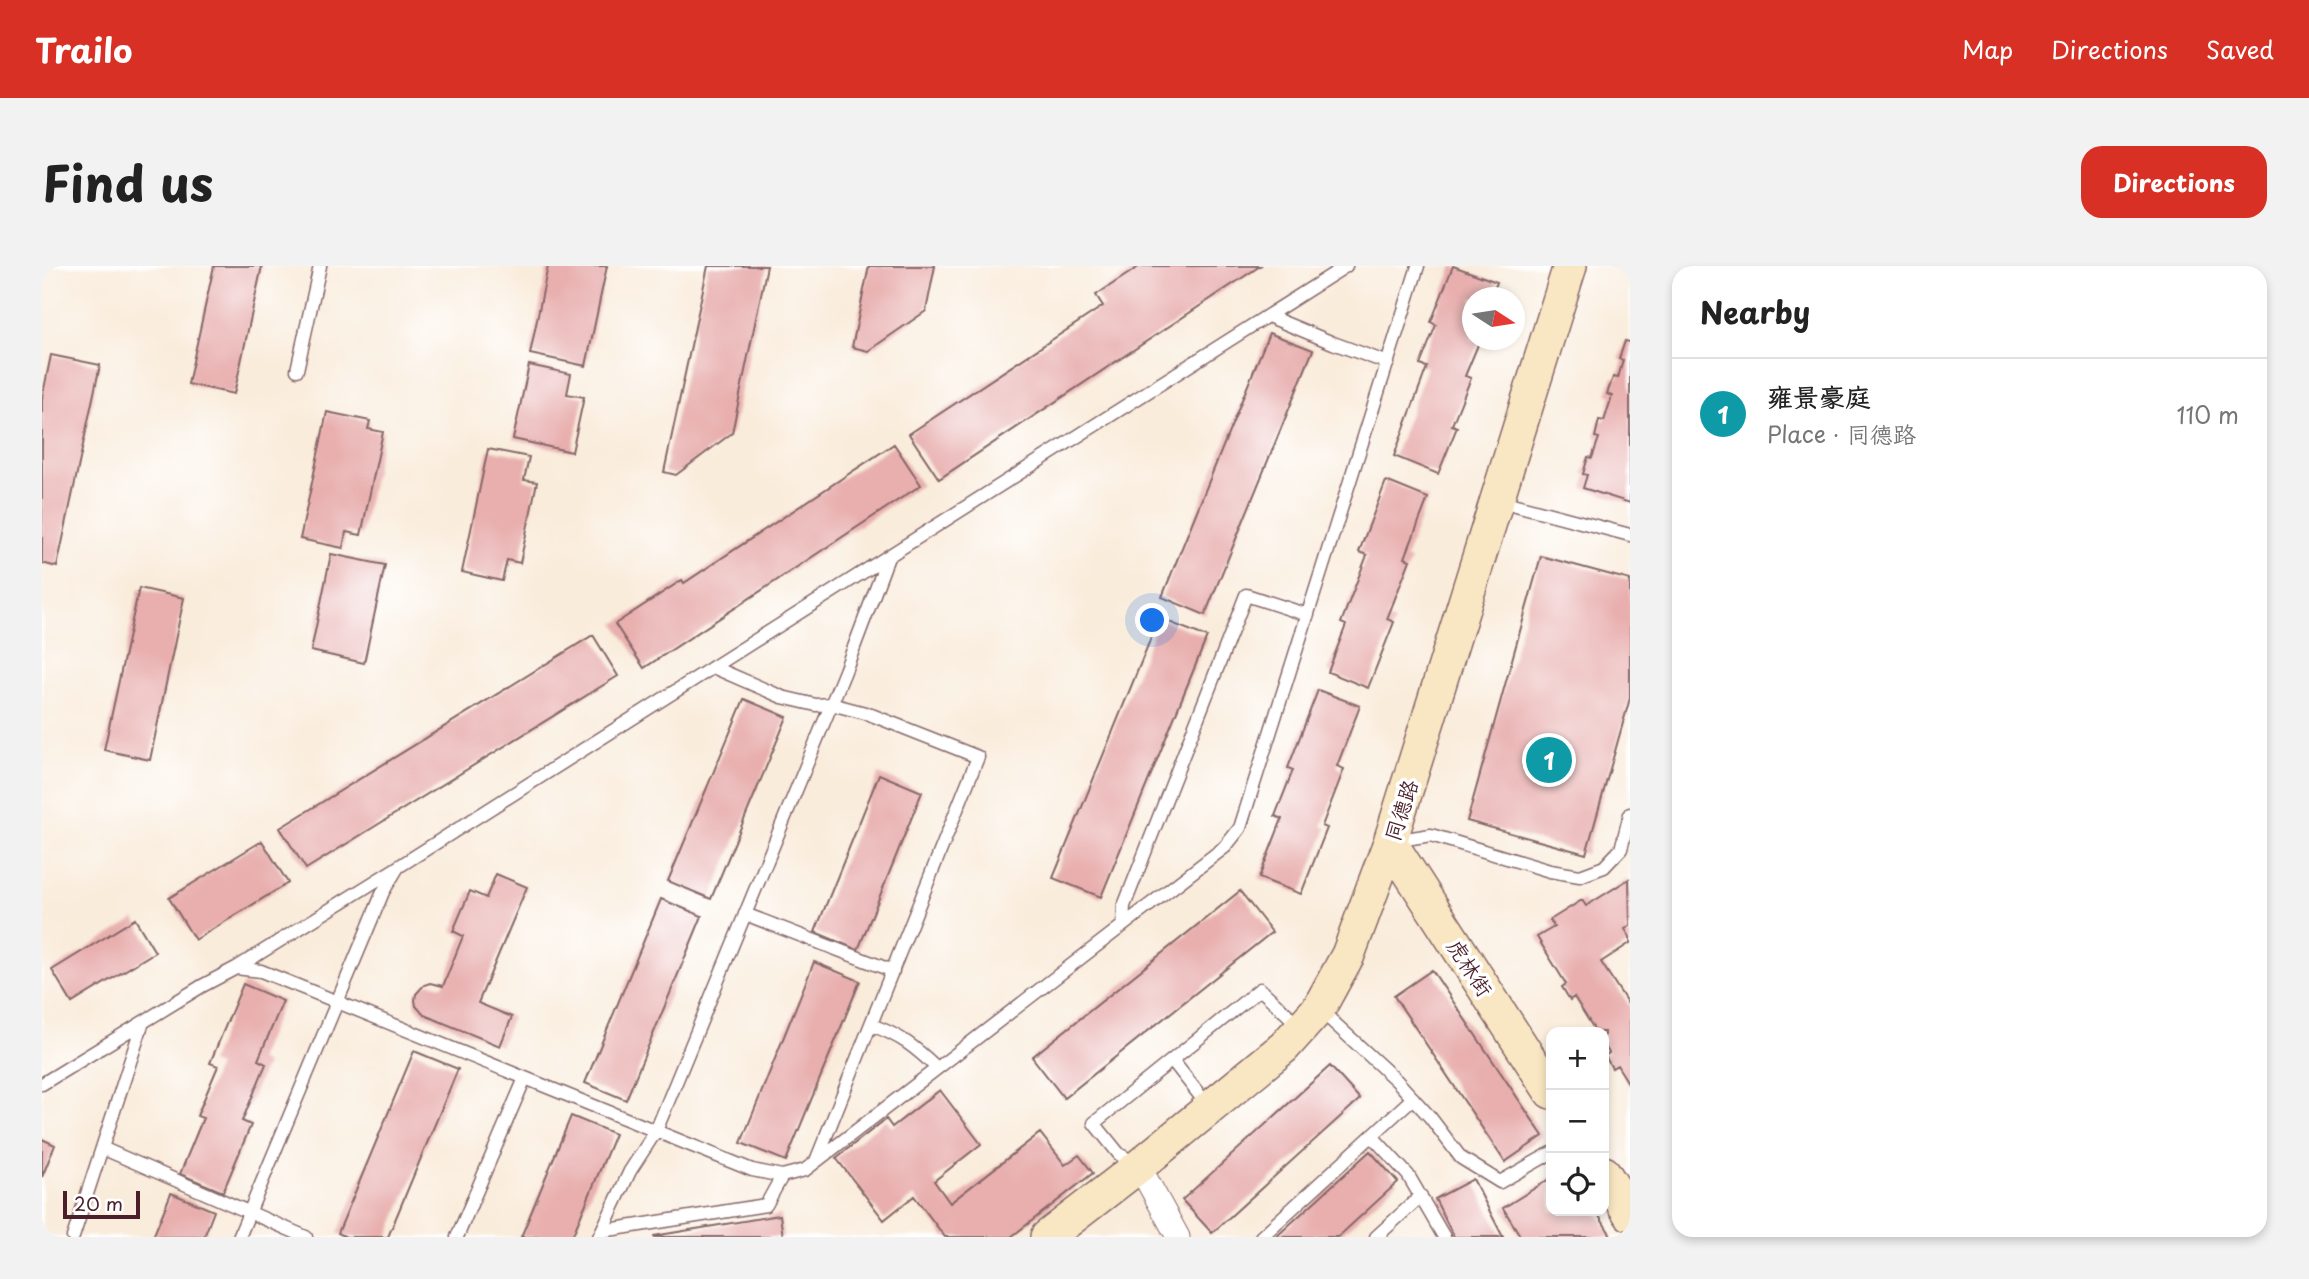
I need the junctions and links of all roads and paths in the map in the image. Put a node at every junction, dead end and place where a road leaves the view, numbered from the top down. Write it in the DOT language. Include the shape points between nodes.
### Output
graph roads {
  1 [pos="320,266"];
  2 [pos="1346,266"];
  3 [pos="1418,266"];
  4 [pos="1570,266"];
  5 [pos="1268,316"];
  6 [pos="1388,363"];
  7 [pos="297,370"];
  8 [pos="1497,500"];
  9 [pos="1630,535"];
  10 [pos="888,557"];
  11 [pos="1308,615"];
  12 [pos="713,667"];
  13 [pos="831,704"];
  14 [pos="1630,818"];
  15 [pos="1390,842"];
  16 [pos="398,867"];
  17 [pos="745,914"];
  18 [pos="1123,926"];
  19 [pos="236,968"];
  20 [pos="893,971"];
  21 [pos="338,1002"];
  22 [pos="1310,1018"];
  23 [pos="143,1022"];
  24 [pos="872,1025"];
  25 [pos="1172,1060"];
  26 [pos="937,1068"];
  27 [pos="525,1078"];
  28 [pos="42,1084"];
  29 [pos="1550,1090"];
  30 [pos="1413,1098"];
  31 [pos="1210,1108"];
  32 [pos="656,1131"];
  33 [pos="1372,1136"];
  34 [pos="102,1148"];
  35 [pos="1546,1156"];
  36 [pos="816,1162"];
  37 [pos="1139,1166"];
  38 [pos="782,1177"];
  39 [pos="1609,1181"];
  40 [pos="1421,1196"];
  41 [pos="249,1213"];
  42 [pos="1630,1214"];
  43 [pos="600,1234"];
  44 [pos="73,1237"];
  45 [pos="239,1237"];
  46 [pos="306,1237"];
  47 [pos="457,1237"];
  48 [pos="1047,1237"];
  49 [pos="1178,1237"];
  50 [pos="1261,1237"];
  51 [pos="1376,1237"];
  52 [pos="1444,1237"];
  1 -- 7 [label="lane"];
  2 -- 5 [label="lane"];
  3 -- 6 [label="lane"];
  4 -- 8 [label="street, 同德路"];
  5 -- 6 [label="lane"];
  5 -- 10 [label="lane"];
  6 -- 11 [label="lane"];
  8 -- 9 [label="lane"];
  8 -- 15 [label="street, 同德路"];
  10 -- 12 [label="lane"];
  10 -- 13 [label="lane"];
  11 -- 18 [label="lane" via="1240,828 1225,847"];
  11 -- 18 [label="lane" via="1246,595 1124,906"];
  12 -- 13 [label="lane" via="782,697"];
  12 -- 16 [label="lane"];
  13 -- 17 [label="lane"];
  13 -- 20 [label="lane" via="978,757"];
  14 -- 15 [label="lane" via="1621,849 1604,867 1580,876 1430,835"];
  15 -- 22 [label="street, 同德路" via="1348,955"];
  15 -- 29 [label="street, 虎林街"];
  16 -- 19 [label="lane"];
  16 -- 21 [label="lane" via="383,892"];
  17 -- 20 [label="lane"];
  17 -- 32 [label="lane"];
  18 -- 26 [label="lane"];
  19 -- 21 [label="lane" via="261,971"];
  19 -- 23 [label="lane"];
  20 -- 24 [label="lane"];
  21 -- 27 [label="lane"];
  21 -- 41 [label="lane"];
  22 -- 25 [label="lane" via="1260,989"];
  22 -- 30 [label="lane" via="1358,1044"];
  22 -- 31 [label="street, 同德路" via="1284,1047"];
  23 -- 28 [label="lane"];
  23 -- 34 [label="lane"];
  24 -- 26 [label="lane" via="912,1044"];
  24 -- 36 [label="lane"];
  25 -- 31 [label="lane"];
  25 -- 37 [label="lane" via="1094,1123 1119,1154"];
  26 -- 36 [label="lane"];
  27 -- 32 [label="lane"];
  27 -- 47 [label="lane"];
  30 -- 33 [label="lane"];
  30 -- 35 [label="lane" via="1461,1158 1500,1182"];
  31 -- 37 [label="street, 同德路"];
  32 -- 38 [label="lane" via="752,1170"];
  32 -- 43 [label="lane" via="630,1171"];
  33 -- 40 [label="lane" via="1409,1175"];
  33 -- 50 [label="lane"];
  34 -- 41 [label="lane"];
  34 -- 44 [label="lane"];
  36 -- 38 [label="lane"];
  37 -- 48 [label="street, 同德路"];
  37 -- 49 [label="street"];
  38 -- 43 [label="lane" via="766,1205"];
  39 -- 42 [label="street"];
  40 -- 51 [label="lane"];
  40 -- 52 [label="lane"];
  41 -- 45 [label="lane"];
  41 -- 46 [label="lane"];
}
